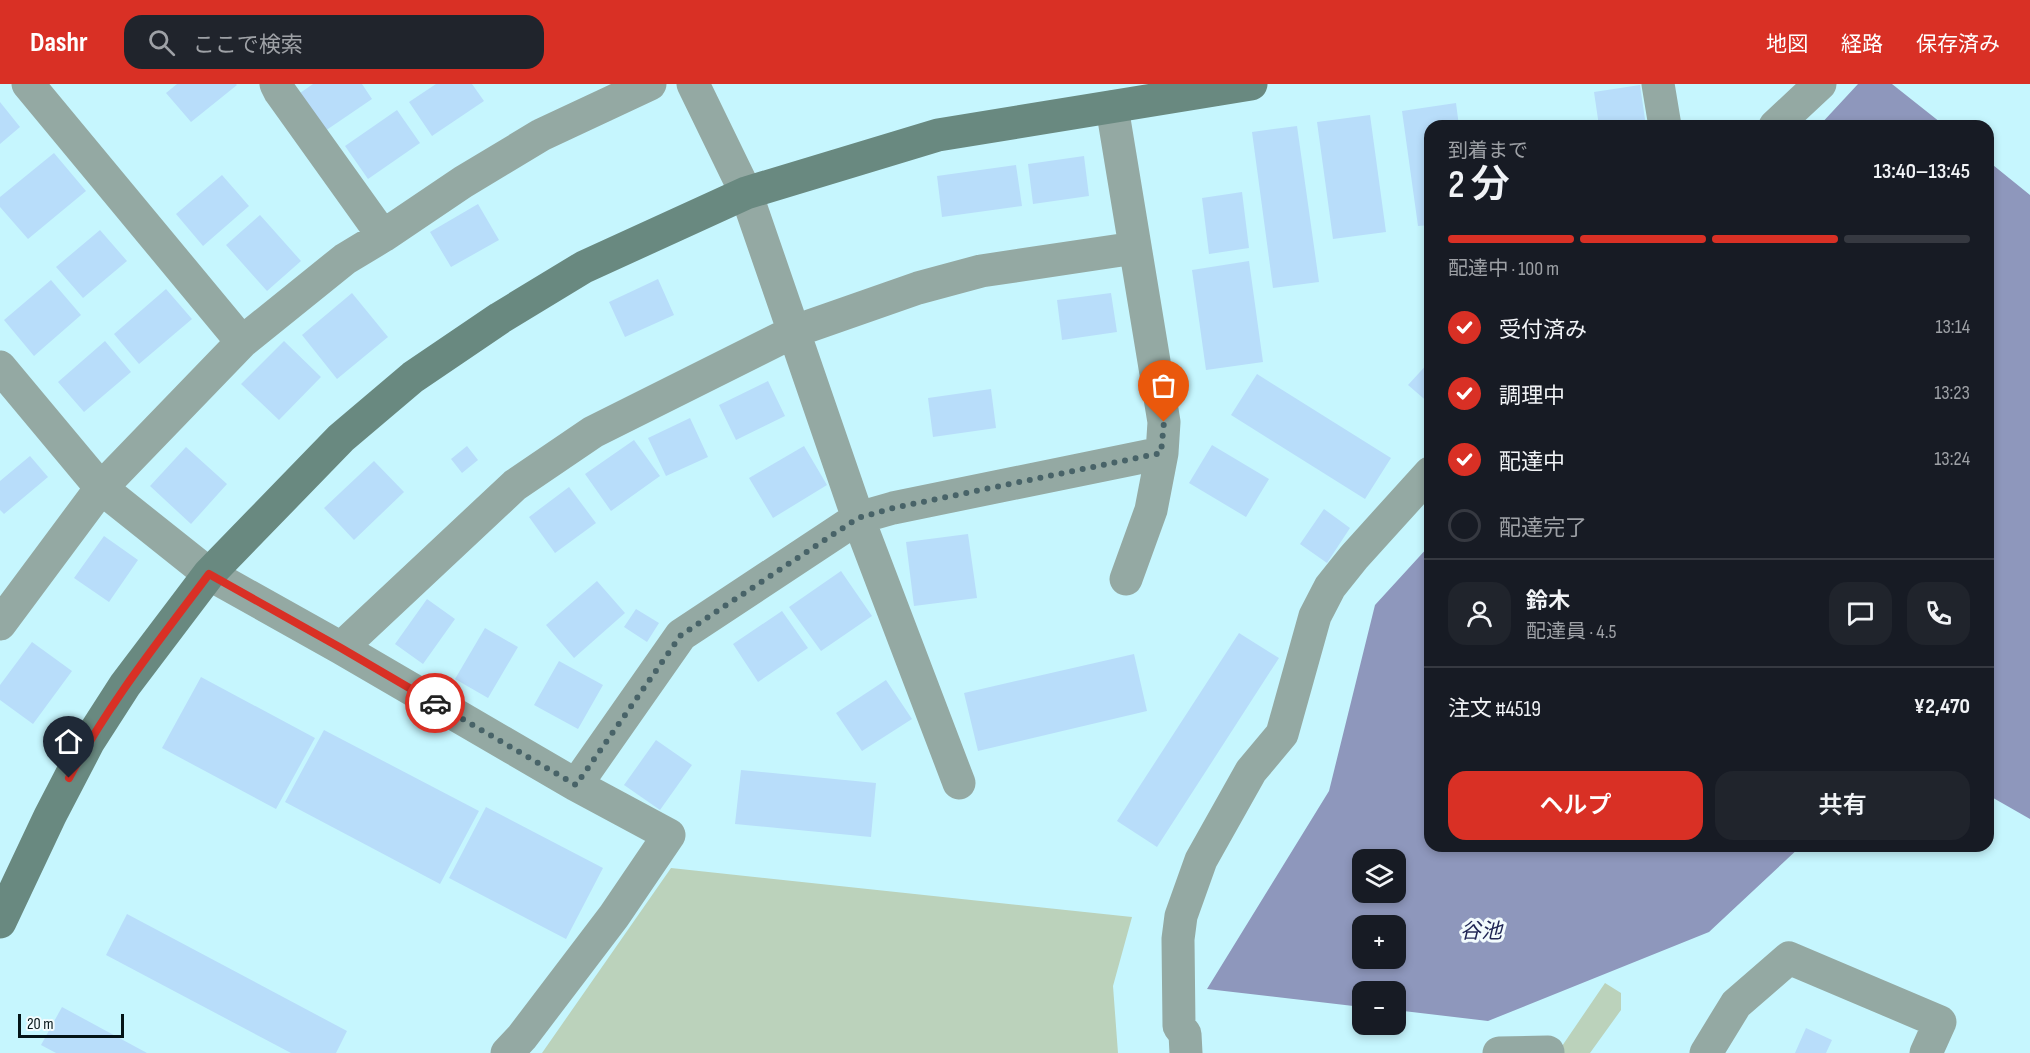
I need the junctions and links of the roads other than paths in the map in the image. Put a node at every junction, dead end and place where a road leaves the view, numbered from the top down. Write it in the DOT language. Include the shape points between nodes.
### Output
graph roads {
  1 [pos="28,84"];
  2 [pos="276,84"];
  3 [pos="650,84"];
  4 [pos="693,84"];
  5 [pos="1251,84"];
  6 [pos="1658,84"];
  7 [pos="1820,84"];
  8 [pos="1112,106"];
  9 [pos="1664,120"];
  10 [pos="1781,120"];
  11 [pos="746,193"];
  12 [pos="383,236"];
  13 [pos="1135,249"];
  14 [pos="795,331"];
  15 [pos="242,342"];
  16 [pos="0,367"];
  17 [pos="1161,453"];
  18 [pos="1424,480"];
  19 [pos="101,488"];
  20 [pos="858,518"];
  21 [pos="209,574"];
  22 [pos="1126,579"];
  23 [pos="0,624"];
  24 [pos="341,648"];
  25 [pos="959,783"];
  26 [pos="576,785"];
  27 [pos="4,903"];
  28 [pos="1548,1052"];
  29 [pos="507,1053"];
  30 [pos="1186,1053"];
  31 [pos="1499,1053"];
  32 [pos="1706,1053"];
  33 [pos="1926,1053"];
  1 -- 15 [label="street"];
  2 -- 12 [label="street"];
  3 -- 12 [label="street" via="541,135"];
  4 -- 11 [label="street"];
  5 -- 8 [label="street"];
  6 -- 9 [label="street"];
  7 -- 10 [label="street"];
  8 -- 11 [label="street" via="938,135"];
  8 -- 13 [label="street"];
  11 -- 14 [label="street"];
  11 -- 21 [label="street" via="584,267 413,377 341,438"];
  12 -- 15 [label="street" via="345,259"];
  13 -- 14 [label="street" via="981,271 918,288"];
  13 -- 17 [label="street" via="1164,422"];
  14 -- 20 [label="street"];
  14 -- 24 [label="street" via="593,432 515,484"];
  15 -- 19 [label="street"];
  16 -- 19 [label="street"];
  17 -- 20 [label="street"];
  17 -- 22 [label="street" via="1151,510"];
  18 -- 30 [label="street" via="1330,587 1315,616 1282,734 1251,771 1201,860 1181,916 1178,939 1179,1026 1185,1034"];
  19 -- 21 [label="street"];
  19 -- 23 [label="street"];
  20 -- 25 [label="street"];
  20 -- 26 [label="street" via="681,635"];
  21 -- 24 [label="street"];
  21 -- 27 [label="street" via="125,685 89,741"];
  24 -- 26 [label="street"];
  26 -- 29 [label="street" via="669,835 614,916"];
  28 -- 31 [label="street"];
  32 -- 33 [label="street" via="1736,1004 1790,958 1940,1022"];
}
